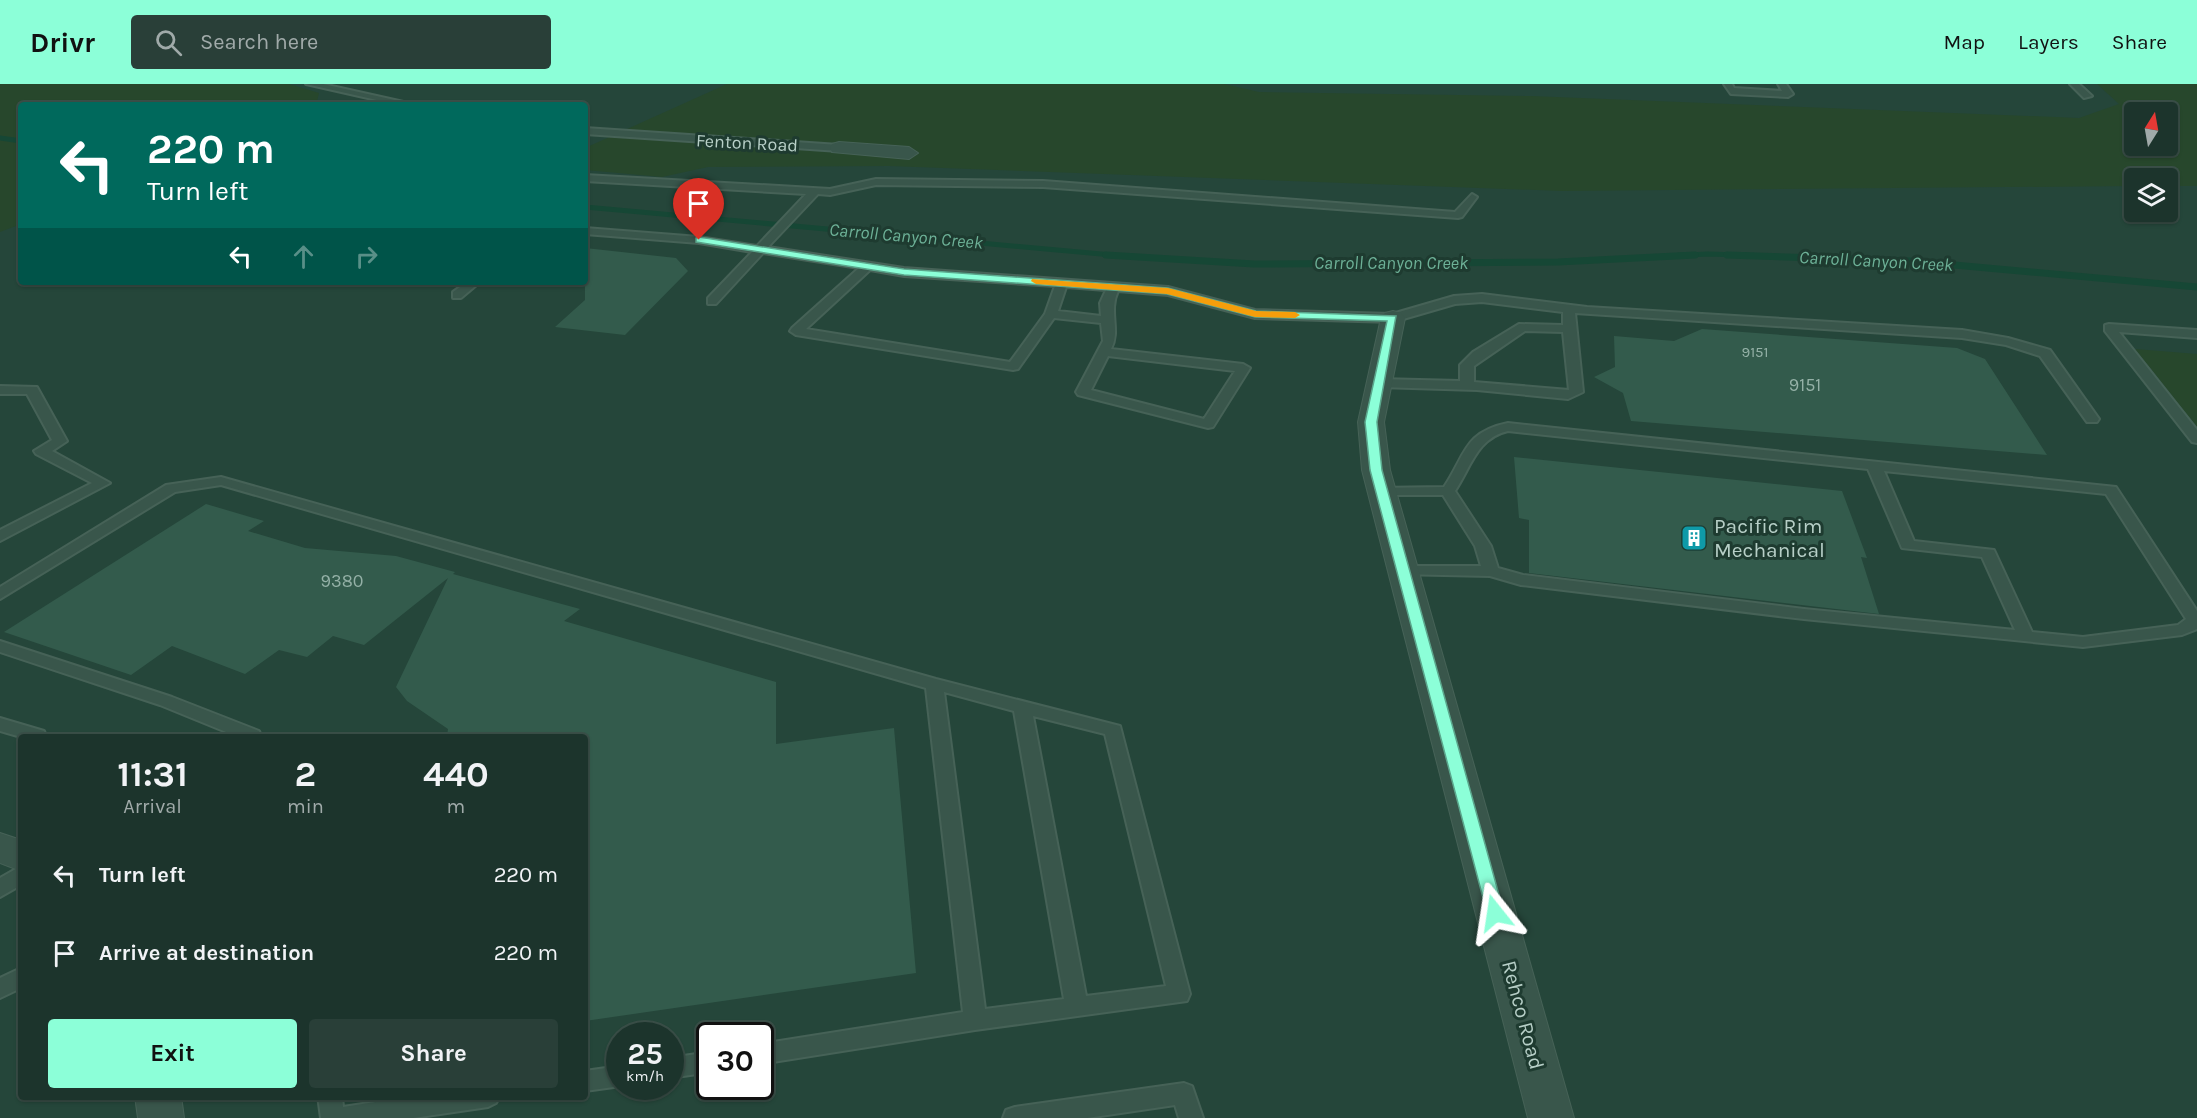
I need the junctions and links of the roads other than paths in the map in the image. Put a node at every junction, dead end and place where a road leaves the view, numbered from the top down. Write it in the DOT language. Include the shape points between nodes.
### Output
graph roads {
  1 [pos="310,84"];
  2 [pos="1728,84"];
  3 [pos="1782,84"];
  4 [pos="2074,84"];
  5 [pos="2088,96"];
  6 [pos="397,102"];
  7 [pos="588,131"];
  8 [pos="839,148"];
  9 [pos="909,153"];
  10 [pos="588,178"];
  11 [pos="814,192"];
  12 [pos="1472,197"];
  13 [pos="588,231"];
  14 [pos="761,249"];
  15 [pos="868,266"];
  16 [pos="1062,283"];
  17 [pos="470,285"];
  18 [pos="1114,287"];
  19 [pos="457,295"];
  20 [pos="712,301"];
  21 [pos="1569,309"];
  22 [pos="1051,314"];
  23 [pos="1393,318"];
  24 [pos="1107,320"];
  25 [pos="1569,329"];
  26 [pos="2197,334"];
  27 [pos="1104,352"];
  28 [pos="1379,383"];
  29 [pos="1467,386"];
  30 [pos="0,390"];
  31 [pos="2092,418"];
  32 [pos="2197,439"];
  33 [pos="1874,465"];
  34 [pos="1381,491"];
  35 [pos="1448,491"];
  36 [pos="0,536"];
  37 [pos="1403,571"];
  38 [pos="1491,571"];
  39 [pos="0,594"];
  40 [pos="2026,636"];
  41 [pos="0,646"];
  42 [pos="934,684"];
  43 [pos="1023,708"];
  44 [pos="0,724"];
  45 [pos="31,734"];
  46 [pos="247,734"];
  47 [pos="0,847"];
  48 [pos="18,855"];
  49 [pos="18,875"];
  50 [pos="0,889"];
  51 [pos="18,979"];
  52 [pos="0,989"];
  53 [pos="1077,1007"];
  54 [pos="975,1020"];
  55 [pos="774,1052"];
  56 [pos="606,1078"];
  57 [pos="588,1081"];
  58 [pos="159,1100"];
  59 [pos="331,1100"];
  60 [pos="439,1100"];
  61 [pos="161,1118"];
  62 [pos="333,1118"];
  63 [pos="344,1118"];
  64 [pos="1015,1118"];
  65 [pos="1191,1118"];
  66 [pos="1551,1118"];
  1 -- 6 [label="lane"];
  2 -- 3 [label="lane" via="1731,91 1788,94"];
  4 -- 5 [label="lane"];
  7 -- 8 [label="lane, Fenton Road"];
  8 -- 9 [label="street, Fenton Road"];
  10 -- 11 [label="lane"];
  11 -- 12 [label="lane" via="876,182 1043,184 1458,215"];
  11 -- 14 [label="lane"];
  13 -- 14 [label="lane"];
  14 -- 15 [label="lane"];
  14 -- 20 [label="lane"];
  15 -- 16 [label="lane"];
  15 -- 22 [label="lane" via="796,331 1013,366"];
  16 -- 18 [label="lane"];
  16 -- 22 [label="lane"];
  17 -- 19 [label="lane"];
  18 -- 23 [label="lane" via="1168,291 1255,314"];
  18 -- 24 [label="lane" via="1106,303"];
  21 -- 23 [label="lane" via="1482,298 1454,300"];
  21 -- 25 [label="lane"];
  21 -- 31 [label="lane" via="1916,330 2008,342 2045,354"];
  22 -- 24 [label="lane"];
  23 -- 28 [label="street, Rehco Road"];
  24 -- 27 [label="lane" via="1109,341"];
  25 -- 29 [label="lane" via="1523,327 1512,332 1467,366"];
  25 -- 29 [label="lane" via="1576,392 1568,395"];
  26 -- 32 [label="lane" via="2109,328"];
  27 -- 27 [label="lane" via="1083,393 1208,424 1242,368"];
  28 -- 29 [label="lane"];
  28 -- 34 [label="street, Rehco Road" via="1371,422"];
  30 -- 36 [label="lane" via="32,390 60,441 41,451 104,483"];
  33 -- 35 [label="lane" via="1508,427 1491,429 1480,436"];
  33 -- 40 [label="lane" via="1908,545 1988,553"];
  33 -- 40 [label="lane" via="2111,490 2194,619 2182,630 2115,640 2083,642"];
  34 -- 35 [label="lane"];
  34 -- 37 [label="street, Rehco Road"];
  35 -- 38 [label="lane" via="1483,546"];
  37 -- 38 [label="lane"];
  37 -- 66 [label="street, Rehco Road"];
  38 -- 40 [label="lane" via="1521,580"];
  39 -- 42 [label="lane" via="171,488 221,482"];
  41 -- 46 [label="lane" via="166,701"];
  42 -- 43 [label="lane"];
  42 -- 54 [label="lane"];
  43 -- 53 [label="lane"];
  43 -- 53 [label="lane" via="1113,730 1179,994"];
  44 -- 45 [label="lane"];
  47 -- 48 [label="street"];
  49 -- 50 [label="lane"];
  51 -- 52 [label="lane"];
  53 -- 54 [label="lane"];
  54 -- 55 [label="lane"];
  56 -- 57 [label="lane"];
  58 -- 61 [label="street"];
  59 -- 62 [label="lane"];
  60 -- 63 [label="lane"];
  64 -- 65 [label="lane" via="1184,1093"];
}
